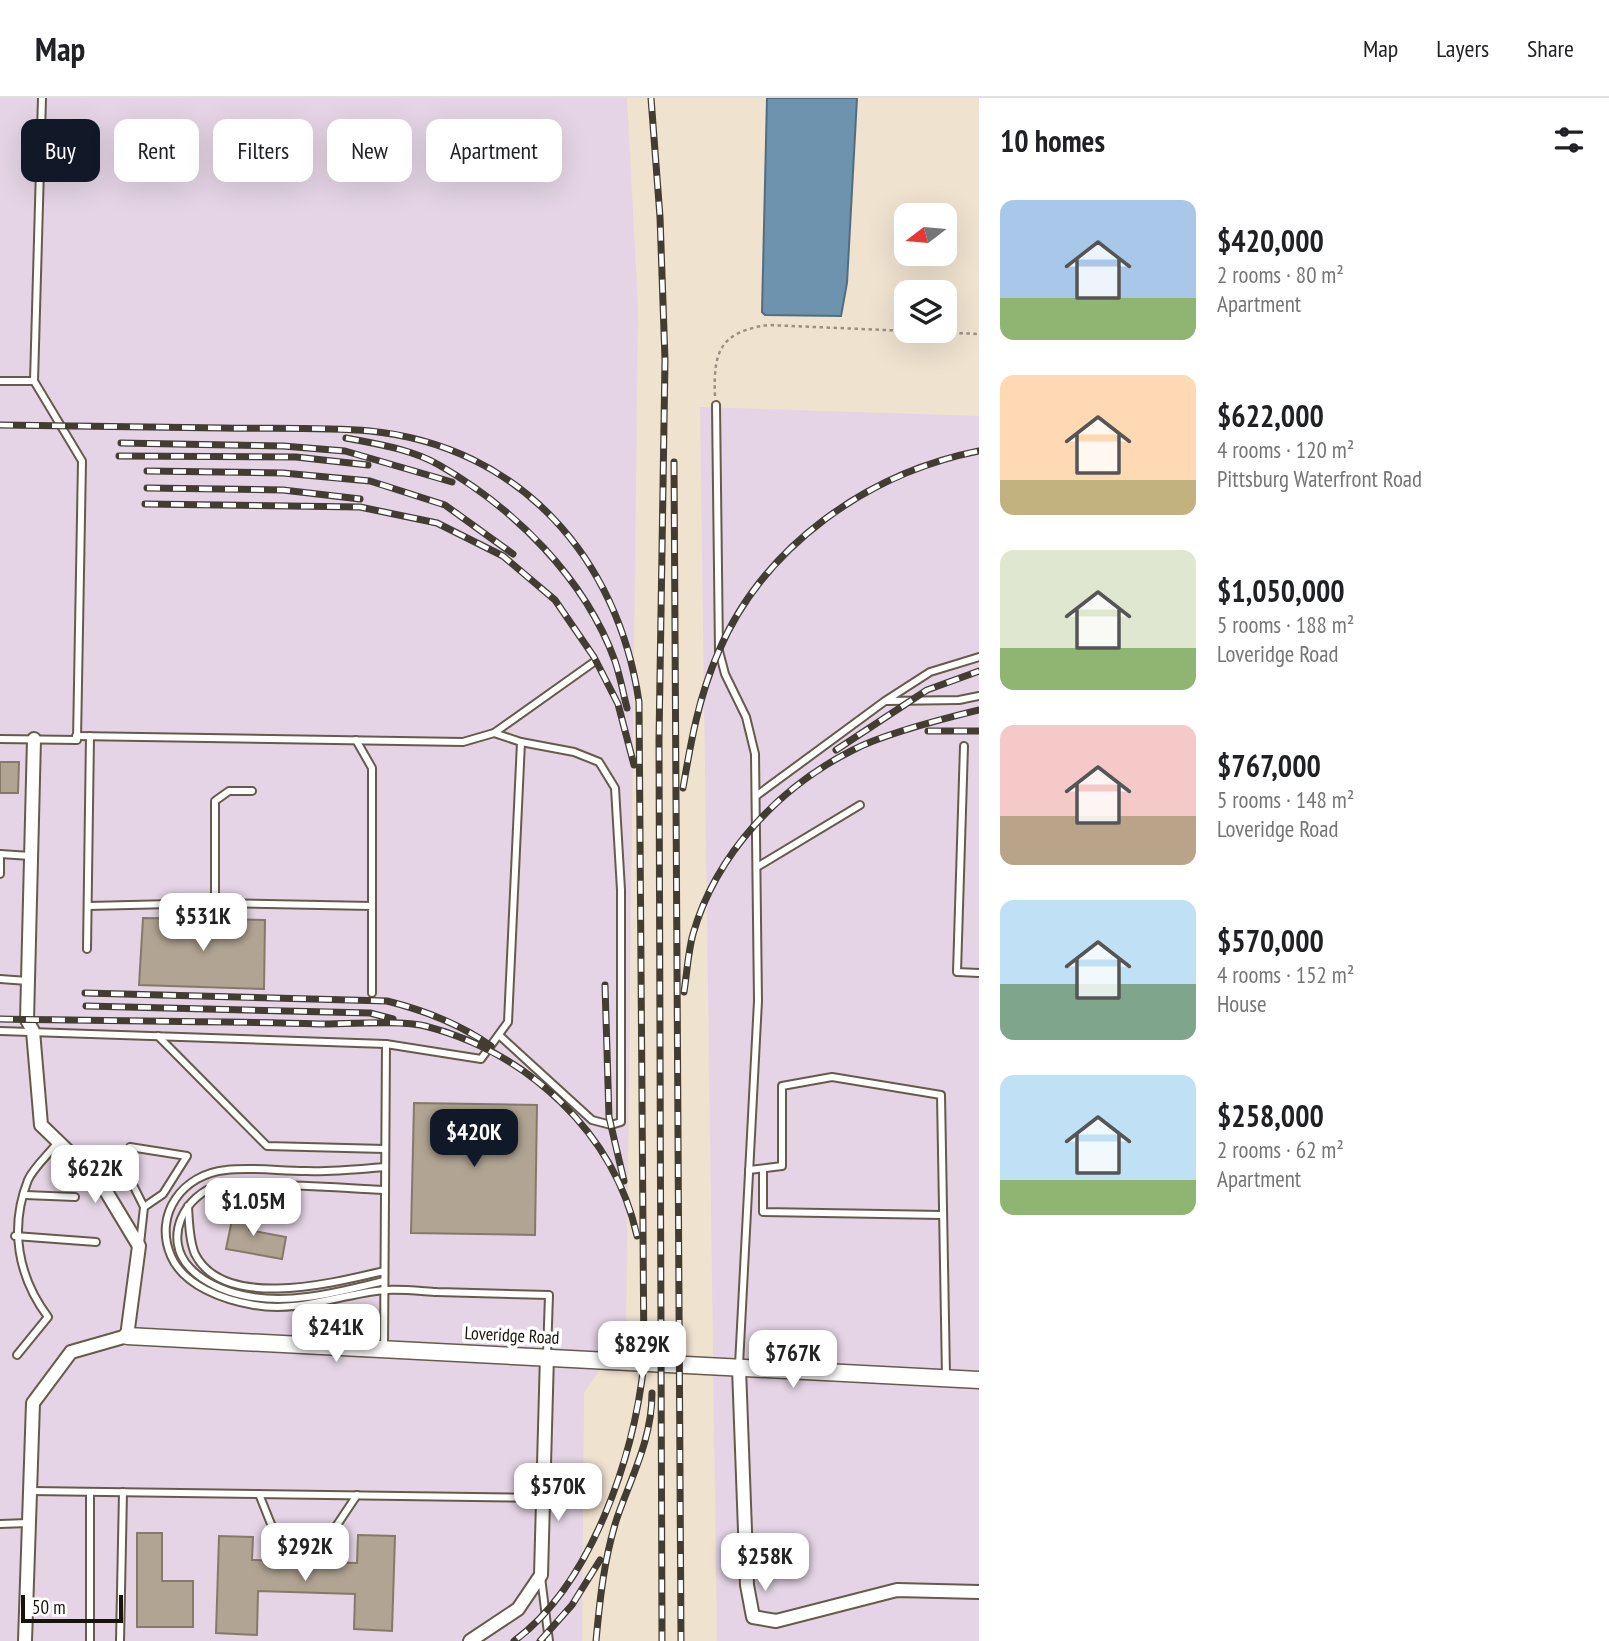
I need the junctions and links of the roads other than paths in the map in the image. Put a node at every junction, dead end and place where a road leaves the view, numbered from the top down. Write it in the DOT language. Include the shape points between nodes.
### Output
graph roads {
  1 [pos="42,98"];
  2 [pos="0,381"];
  3 [pos="34,381"];
  4 [pos="716,405"];
  5 [pos="979,657"];
  6 [pos="594,662"];
  7 [pos="979,696"];
  8 [pos="886,701"];
  9 [pos="494,733"];
  10 [pos="76,736"];
  11 [pos="90,736"];
  12 [pos="0,739"];
  13 [pos="34,739"];
  14 [pos="355,740"];
  15 [pos="521,742"];
  16 [pos="964,746"];
  17 [pos="253,791"];
  18 [pos="756,796"];
  19 [pos="860,804"];
  20 [pos="0,854"];
  21 [pos="31,856"];
  22 [pos="757,867"];
  23 [pos="0,874"];
  24 [pos="215,903"];
  25 [pos="88,906"];
  26 [pos="372,906"];
  27 [pos="87,949"];
  28 [pos="979,973"];
  29 [pos="0,979"];
  30 [pos="28,981"];
  31 [pos="372,993"];
  32 [pos="0,1031"];
  33 [pos="33,1031"];
  34 [pos="499,1035"];
  35 [pos="158,1036"];
  36 [pos="386,1044"];
  37 [pos="58,1142"];
  38 [pos="385,1149"];
  39 [pos="385,1167"];
  40 [pos="763,1169"];
  41 [pos="749,1170"];
  42 [pos="385,1191"];
  43 [pos="25,1195"];
  44 [pos="75,1197"];
  45 [pos="187,1204"];
  46 [pos="144,1207"];
  47 [pos="942,1215"];
  48 [pos="15,1236"];
  49 [pos="96,1242"];
  50 [pos="139,1246"];
  51 [pos="384,1271"];
  52 [pos="384,1281"];
  53 [pos="384,1290"];
  54 [pos="127,1336"];
  55 [pos="384,1348"];
  56 [pos="17,1355"];
  57 [pos="547,1355"];
  58 [pos="739,1368"];
  59 [pos="946,1378"];
  60 [pos="979,1380"];
  61 [pos="29,1491"];
  62 [pos="90,1492"];
  63 [pos="123,1492"];
  64 [pos="259,1494"];
  65 [pos="357,1495"];
  66 [pos="542,1498"];
  67 [pos="28,1523"];
  68 [pos="0,1524"];
  69 [pos="541,1575"];
  70 [pos="979,1592"];
  71 [pos="25,1641"];
  72 [pos="90,1641"];
  73 [pos="120,1641"];
  74 [pos="470,1641"];
  75 [pos="549,1641"];
  1 -- 3 [label="lane"];
  2 -- 3 [label="lane"];
  3 -- 10 [label="lane" via="82,461"];
  4 -- 18 [label="lane" via="719,651 746,717 755,754"];
  5 -- 8 [label="lane" via="930,673"];
  6 -- 9 [label="lane"];
  7 -- 8 [label="lane"];
  8 -- 18 [label="lane"];
  9 -- 14 [label="lane" via="463,742"];
  9 -- 15 [label="lane"];
  10 -- 11 [label="lane"];
  10 -- 13 [label="lane" via="76,740"];
  11 -- 14 [label="lane"];
  11 -- 25 [label="lane"];
  12 -- 13 [label="lane"];
  13 -- 21 [label="street"];
  14 -- 26 [label="lane" via="372,768"];
  15 -- 34 [label="lane" via="508,1022"];
  15 -- 34 [label="lane" via="599,762 615,788 621,890 621,1122 611,1125 592,1120"];
  16 -- 28 [label="lane" via="957,972"];
  17 -- 24 [label="lane" via="229,791 215,801"];
  18 -- 22 [label="lane"];
  19 -- 22 [label="lane"];
  20 -- 21 [label="lane"];
  20 -- 23 [label="lane"];
  21 -- 30 [label="street"];
  22 -- 41 [label="lane" via="758,1001"];
  24 -- 25 [label="lane"];
  24 -- 26 [label="lane"];
  25 -- 27 [label="lane"];
  26 -- 31 [label="lane"];
  29 -- 30 [label="lane"];
  30 -- 33 [label="street" via="27,1020"];
  32 -- 33 [label="lane"];
  33 -- 35 [label="lane"];
  33 -- 37 [label="street" via="41,1125"];
  34 -- 36 [label="lane" via="481,1059"];
  35 -- 36 [label="lane"];
  35 -- 38 [label="lane" via="267,1146"];
  36 -- 38 [label="lane"];
  37 -- 43 [label="lane" via="29,1179"];
  37 -- 50 [label="street" via="101,1183"];
  38 -- 39 [label="lane"];
  39 -- 42 [label="lane"];
  39 -- 53 [label="lane" via="225,1170 198,1178 175,1195 166,1216 165,1236 171,1257 184,1275 227,1299 288,1308"];
  40 -- 41 [label="lane"];
  40 -- 47 [label="lane" via="763,1212"];
  40 -- 47 [label="lane" via="782,1166 782,1086 832,1077 941,1095"];
  41 -- 58 [label="lane"];
  42 -- 45 [label="lane" via="292,1184 221,1185"];
  42 -- 51 [label="lane"];
  43 -- 44 [label="lane"];
  43 -- 48 [label="lane"];
  45 -- 51 [label="lane" via="195,1254 208,1269 233,1283 264,1290 295,1289"];
  45 -- 52 [label="lane" via="178,1235 181,1250 189,1267 222,1289 269,1299 301,1298"];
  46 -- 46 [label="lane" via="132,1183 130,1147 187,1156 163,1194"];
  46 -- 50 [label="lane"];
  47 -- 59 [label="lane"];
  48 -- 49 [label="lane"];
  48 -- 56 [label="lane" via="32,1295 48,1317"];
  50 -- 54 [label="street"];
  51 -- 52 [label="lane"];
  52 -- 53 [label="lane"];
  53 -- 55 [label="lane"];
  53 -- 57 [label="lane" via="548,1295"];
  54 -- 55 [label="street, Loveridge Road"];
  54 -- 61 [label="street" via="71,1352 33,1403"];
  55 -- 57 [label="street, Loveridge Road"];
  57 -- 58 [label="street, Loveridge Road"];
  57 -- 66 [label="street"];
  58 -- 59 [label="street, Loveridge Road"];
  58 -- 70 [label="street" via="747,1585 753,1617 776,1621 897,1590"];
  59 -- 60 [label="street, Loveridge Road"];
  61 -- 62 [label="lane"];
  61 -- 67 [label="street"];
  62 -- 63 [label="lane"];
  62 -- 72 [label="lane"];
  63 -- 64 [label="lane"];
  63 -- 73 [label="lane"];
  64 -- 65 [label="lane"];
  64 -- 65 [label="lane" via="273,1528 291,1540 317,1541 333,1531"];
  65 -- 66 [label="lane"];
  66 -- 69 [label="street"];
  67 -- 68 [label="lane"];
  67 -- 71 [label="street"];
  69 -- 74 [label="street" via="517,1609"];
  69 -- 75 [label="lane"];
}
